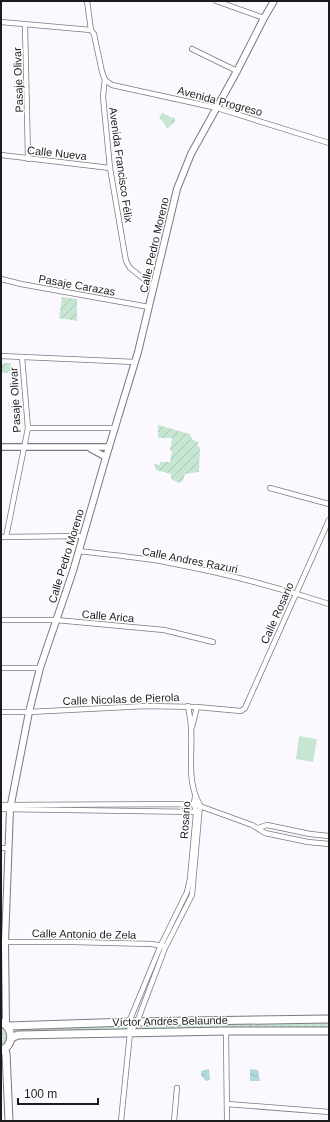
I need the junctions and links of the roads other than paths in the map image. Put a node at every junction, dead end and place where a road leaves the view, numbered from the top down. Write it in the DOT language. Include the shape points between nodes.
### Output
graph roads {
  1 [pos="86,1"];
  2 [pos="216,1"];
  3 [pos="274,1"];
  4 [pos="264,18"];
  5 [pos="1,22"];
  6 [pos="25,24"];
  7 [pos="91,30"];
  8 [pos="192,49"];
  9 [pos="237,71"];
  10 [pos="105,80"];
  11 [pos="217,108"];
  12 [pos="329,143"];
  13 [pos="1,155"];
  14 [pos="28,159"];
  15 [pos="110,168"];
  16 [pos="1,279"];
  17 [pos="154,287"];
  18 [pos="149,307"];
  19 [pos="1,356"];
  20 [pos="22,357"];
  21 [pos="135,362"];
  22 [pos="28,428"];
  23 [pos="115,428"];
  24 [pos="1,447"];
  25 [pos="24,447"];
  26 [pos="109,447"];
  27 [pos="91,448"];
  28 [pos="106,457"];
  29 [pos="270,488"];
  30 [pos="329,504"];
  31 [pos="329,520"];
  32 [pos="84,536"];
  33 [pos="3,537"];
  34 [pos="79,551"];
  35 [pos="296,593"];
  36 [pos="329,604"];
  37 [pos="1,620"];
  38 [pos="56,620"];
  39 [pos="213,642"];
  40 [pos="1,668"];
  41 [pos="40,668"];
  42 [pos="188,706"];
  43 [pos="197,707"];
  44 [pos="1,712"];
  45 [pos="29,712"];
  46 [pos="242,712"];
  47 [pos="191,729"];
  48 [pos="195,796"];
  49 [pos="194,804"];
  50 [pos="1,805"];
  51 [pos="200,805"];
  52 [pos="10,807"];
  53 [pos="1,809"];
  54 [pos="207,809"];
  55 [pos="198,812"];
  56 [pos="258,828"];
  57 [pos="329,836"];
  58 [pos="329,844"];
  59 [pos="1,848"];
  60 [pos="8,848"];
  61 [pos="3,942"];
  62 [pos="163,947"];
  63 [pos="329,1019"];
  64 [pos="133,1022"];
  65 [pos="5,1024"];
  66 [pos="226,1031"];
  67 [pos="329,1031"];
  68 [pos="130,1033"];
  69 [pos="11,1038"];
  70 [pos="3,1050"];
  71 [pos="177,1088"];
  72 [pos="227,1104"];
  73 [pos="329,1112"];
  74 [pos="9,1121"];
  75 [pos="121,1121"];
  76 [pos="174,1121"];
  77 [pos="227,1121"];
  1 -- 7 [label="street"];
  2 -- 4 [label="street"];
  3 -- 4 [label="main road, Calle Pedro Moreno"];
  4 -- 9 [label="main road, Calle Pedro Moreno"];
  5 -- 6 [label="street"];
  6 -- 7 [label="street"];
  6 -- 14 [label="street, Pasaje Olivar"];
  7 -- 10 [label="street"];
  8 -- 9 [label="street"];
  9 -- 11 [label="main road, Calle Pedro Moreno"];
  10 -- 11 [label="street, Avenida Progreso" via="112,85"];
  10 -- 15 [label="street, Avenida Francisco Félix" via="103,98"];
  11 -- 12 [label="street, Avenida Progreso"];
  11 -- 17 [label="main road, Calle Pedro Moreno" via="191,154 177,189"];
  13 -- 14 [label="street, Calle Nueva"];
  14 -- 15 [label="street, Calle Nueva"];
  15 -- 17 [label="street, Avenida Francisco Félix" via="128,265"];
  16 -- 18 [label="street, Pasaje Carazas"];
  17 -- 18 [label="main road, Calle Pedro Moreno"];
  18 -- 21 [label="main road, Calle Pedro Moreno"];
  19 -- 20 [label="street"];
  20 -- 21 [label="street"];
  20 -- 22 [label="street, Pasaje Olivar"];
  21 -- 23 [label="main road, Calle Pedro Moreno"];
  22 -- 23 [label="street"];
  22 -- 25 [label="street, Pasaje Olivar"];
  23 -- 26 [label="main road, Calle Pedro Moreno"];
  24 -- 25 [label="street"];
  25 -- 27 [label="street"];
  25 -- 33 [label="street, Pasaje Olivar"];
  26 -- 27 [label="street"];
  26 -- 28 [label="main road, Calle Pedro Moreno"];
  27 -- 28 [label="street"];
  28 -- 32 [label="main road, Calle Pedro Moreno"];
  29 -- 30 [label="street"];
  31 -- 35 [label="street, Calle Rosario"];
  32 -- 33 [label="street"];
  32 -- 34 [label="main road, Calle Pedro Moreno"];
  34 -- 35 [label="street, Calle Andres Razuri" via="168,563"];
  34 -- 38 [label="main road, Calle Pedro Moreno"];
  35 -- 36 [label="street, Calle Andres Razuri"];
  35 -- 46 [label="street, Calle Rosario"];
  37 -- 38 [label="street, Calle Arica"];
  38 -- 39 [label="street, Calle Arica" via="164,630"];
  38 -- 41 [label="main road, Calle Pedro Moreno"];
  40 -- 41 [label="street"];
  41 -- 45 [label="main road, Calle Pedro Moreno"];
  42 -- 43 [label="street, Calle Nicolas de Pierola"];
  42 -- 45 [label="street, Calle Nicolas de Pierola"];
  42 -- 47 [label="street"];
  43 -- 46 [label="street, Calle Nicolas de Pierola"];
  43 -- 47 [label="street"];
  44 -- 45 [label="street, Calle Nicolas de Pierola"];
  45 -- 52 [label="main road, Calle Pedro Moreno"];
  47 -- 48 [label="street" via="191,779"];
  48 -- 49 [label="street, Rosario"];
  48 -- 51 [label="street, Rosario"];
  49 -- 51 [label="street"];
  49 -- 52 [label="street"];
  49 -- 55 [label="street, Rosario"];
  50 -- 52 [label="street"];
  51 -- 54 [label="street"];
  51 -- 55 [label="street, Rosario"];
  52 -- 53 [label="street"];
  52 -- 55 [label="street"];
  52 -- 60 [label="main road, Calle Pedro Moreno"];
  54 -- 55 [label="street"];
  54 -- 56 [label="street"];
  55 -- 62 [label="street, Rosario" via="187,892"];
  56 -- 57 [label="street" via="267,826"];
  56 -- 58 [label="street" via="265,833"];
  59 -- 60 [label="street"];
  60 -- 61 [label="main road, Calle Pedro Moreno"];
  61 -- 62 [label="street, Calle Antonio de Zela" via="73,942"];
  61 -- 65 [label="main road, Calle Pedro Moreno"];
  62 -- 64 [label="street, Rosario"];
  62 -- 64 [label="street, Rosario"];
  63 -- 64 [label="highway"];
  64 -- 65 [label="highway"];
  64 -- 68 [label="street, Rosario"];
  64 -- 68 [label="street, Rosario"];
  65 -- 69 [label="highway"];
  66 -- 67 [label="highway, Víctor Andrés Belaunde"];
  66 -- 68 [label="highway, Víctor Andrés Belaunde"];
  66 -- 72 [label="street"];
  68 -- 69 [label="highway, Víctor Andrés Belaunde" via="18,1035"];
  68 -- 75 [label="street, Rosario"];
  69 -- 70 [label="highway"];
  70 -- 74 [label="highway" via="6,1053"];
  71 -- 76 [label="street"];
  72 -- 73 [label="street"];
  72 -- 77 [label="street"];
}
